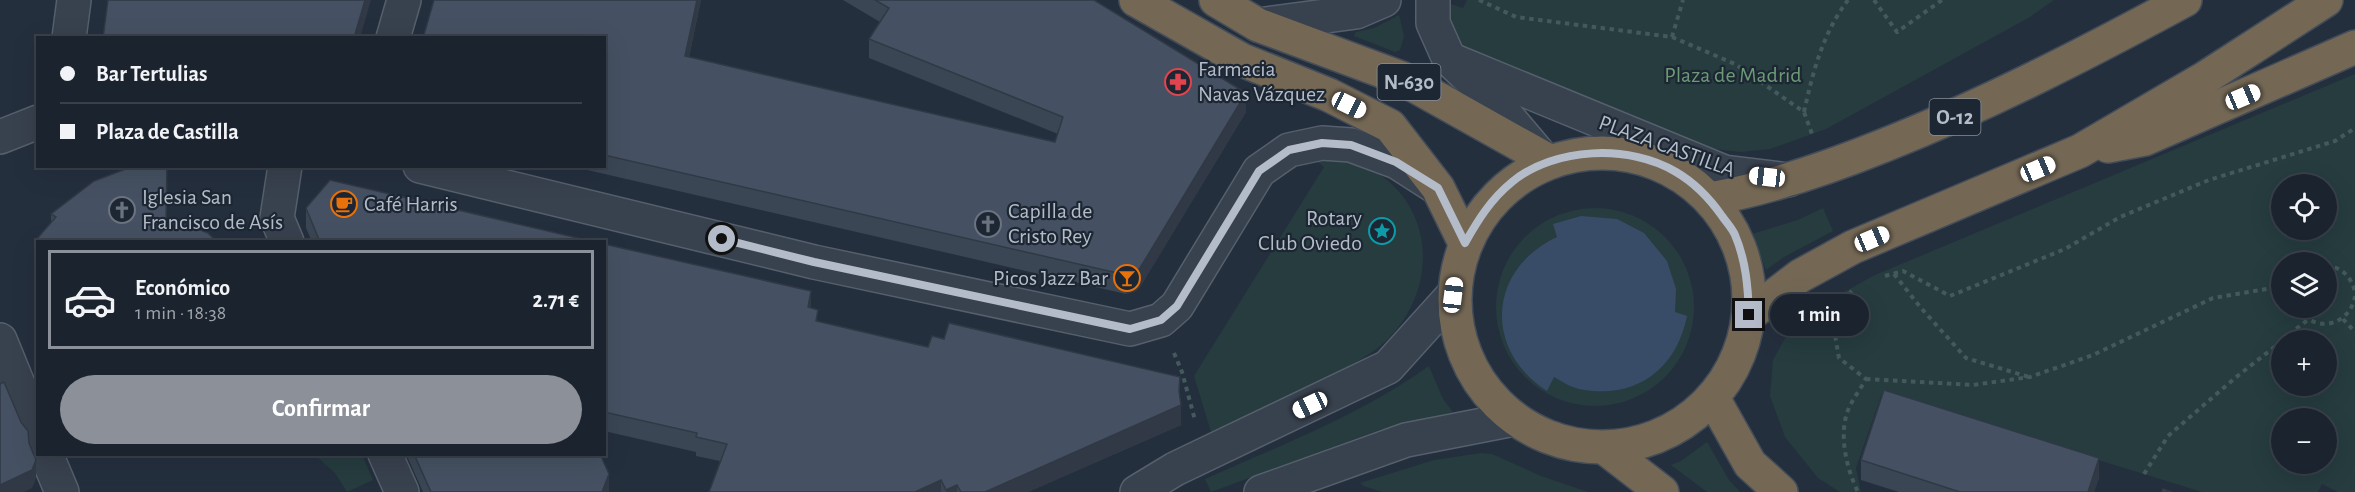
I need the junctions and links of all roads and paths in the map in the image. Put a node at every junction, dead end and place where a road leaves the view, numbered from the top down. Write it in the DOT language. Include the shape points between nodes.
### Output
graph roads {
  1 [pos="74,0"];
  2 [pos="404,0"];
  3 [pos="1136,0"];
  4 [pos="1216,0"];
  5 [pos="1384,0"];
  6 [pos="1433,0"];
  7 [pos="1479,0"];
  8 [pos="1683,0"];
  9 [pos="1848,0"];
  10 [pos="1874,0"];
  11 [pos="1942,0"];
  12 [pos="2185,0"];
  13 [pos="2326,0"];
  14 [pos="1258,26"];
  15 [pos="69,36"];
  16 [pos="394,36"];
  17 [pos="1672,37"];
  18 [pos="2355,47"];
  19 [pos="1449,59"];
  20 [pos="1804,112"];
  21 [pos="36,123"];
  22 [pos="2355,128"];
  23 [pos="0,137"];
  24 [pos="1814,141"];
  25 [pos="2080,151"];
  26 [pos="1544,158"];
  27 [pos="285,168"];
  28 [pos="428,168"];
  29 [pos="1788,180"];
  30 [pos="1438,188"];
  31 [pos="1710,199"];
  32 [pos="286,240"];
  33 [pos="1465,243"];
  34 [pos="2337,268"];
  35 [pos="1894,274"];
  36 [pos="1883,276"];
  37 [pos="2354,283"];
  38 [pos="1854,289"];
  39 [pos="2271,289"];
  40 [pos="2355,294"];
  41 [pos="1453,295"];
  42 [pos="1749,315"];
  43 [pos="2309,319"];
  44 [pos="2343,319"];
  45 [pos="1161,320"];
  46 [pos="2296,330"];
  47 [pos="2355,332"];
  48 [pos="0,340"];
  49 [pos="2271,350"];
  50 [pos="2030,377"];
  51 [pos="1866,379"];
  52 [pos="1713,398"];
  53 [pos="1514,419"];
  54 [pos="1197,427"];
  55 [pos="36,428"];
  56 [pos="1605,447"];
  57 [pos="47,456"];
  58 [pos="386,456"];
  59 [pos="2145,474"];
  60 [pos="58,491"];
  61 [pos="402,492"];
  62 [pos="1137,492"];
  63 [pos="1262,492"];
  64 [pos="1662,492"];
  65 [pos="1781,492"];
  66 [pos="1858,492"];
  1 -- 15 [label="street"];
  2 -- 16 [label="street"];
  3 -- 30 [label="highway, N-630" via="1242,60 1329,95 1390,126"];
  4 -- 14 [label="highway, N-630"];
  5 -- 14 [label="street" via="1356,12"];
  6 -- 19 [label="street" via="1433,23"];
  7 -- 17 [label="path" via="1516,17"];
  8 -- 17 [label="path"];
  9 -- 20 [label="path" via="1834,18 1815,63"];
  10 -- 11 [label="path" via="1897,32"];
  12 -- 29 [label="highway, O-12" via="1955,117"];
  13 -- 25 [label="highway" via="2205,78"];
  14 -- 26 [label="highway, N-630" via="1401,78"];
  17 -- 20 [label="path" via="1735,64"];
  18 -- 25 [label="highway" via="2145,139"];
  19 -- 26 [label="street"];
  19 -- 29 [label="street, PLAZA CASTILLA" via="1724,172"];
  20 -- 24 [label="path"];
  21 -- 23 [label="street"];
  22 -- 35 [label="path" via="2335,141 2209,180 2120,218 2065,249 1950,296 1903,272"];
  25 -- 42 [label="highway" via="1852,247 1800,276"];
  26 -- 31 [label="highway" via="1592,152 1635,156 1676,171"];
  26 -- 33 [label="highway" via="1485,208"];
  27 -- 32 [label="street" via="277,218"];
  28 -- 45 [label="street" via="814,262 1130,329"];
  29 -- 31 [label="highway, O-12"];
  30 -- 33 [label="highway, N-630"];
  30 -- 45 [label="street" via="1396,162 1351,145 1322,143 1289,150 1259,171 1177,306"];
  31 -- 42 [label="highway" via="1734,233 1747,273"];
  33 -- 41 [label="highway" via="1456,268"];
  34 -- 37 [label="path"];
  35 -- 36 [label="path"];
  35 -- 50 [label="path" via="1966,358"];
  37 -- 40 [label="path"];
  38 -- 51 [label="path" via="1831,313 1839,358"];
  39 -- 50 [label="path" via="2213,297 2093,355"];
  40 -- 44 [label="path" via="2354,304"];
  41 -- 53 [label="highway" via="1456,331 1468,364 1488,394"];
  41 -- 62 [label="street" via="1388,367 1175,469"];
  42 -- 52 [label="highway" via="1737,360"];
  43 -- 44 [label="path" via="2323,324"];
  43 -- 46 [label="path"];
  44 -- 47 [label="path"];
  45 -- 54 [label="path" via="1182,372"];
  48 -- 55 [label="street"];
  49 -- 59 [label="path" via="2168,436"];
  50 -- 51 [label="path" via="1973,385"];
  51 -- 66 [label="path" via="1847,413 1844,444 1850,478"];
  52 -- 56 [label="highway" via="1690,420 1645,441"];
  52 -- 65 [label="highway" via="1750,464"];
  53 -- 56 [label="highway" via="1557,441"];
  53 -- 63 [label="street" via="1406,440"];
  56 -- 64 [label="highway"];
  57 -- 60 [label="street"];
  58 -- 61 [label="street"];
}
